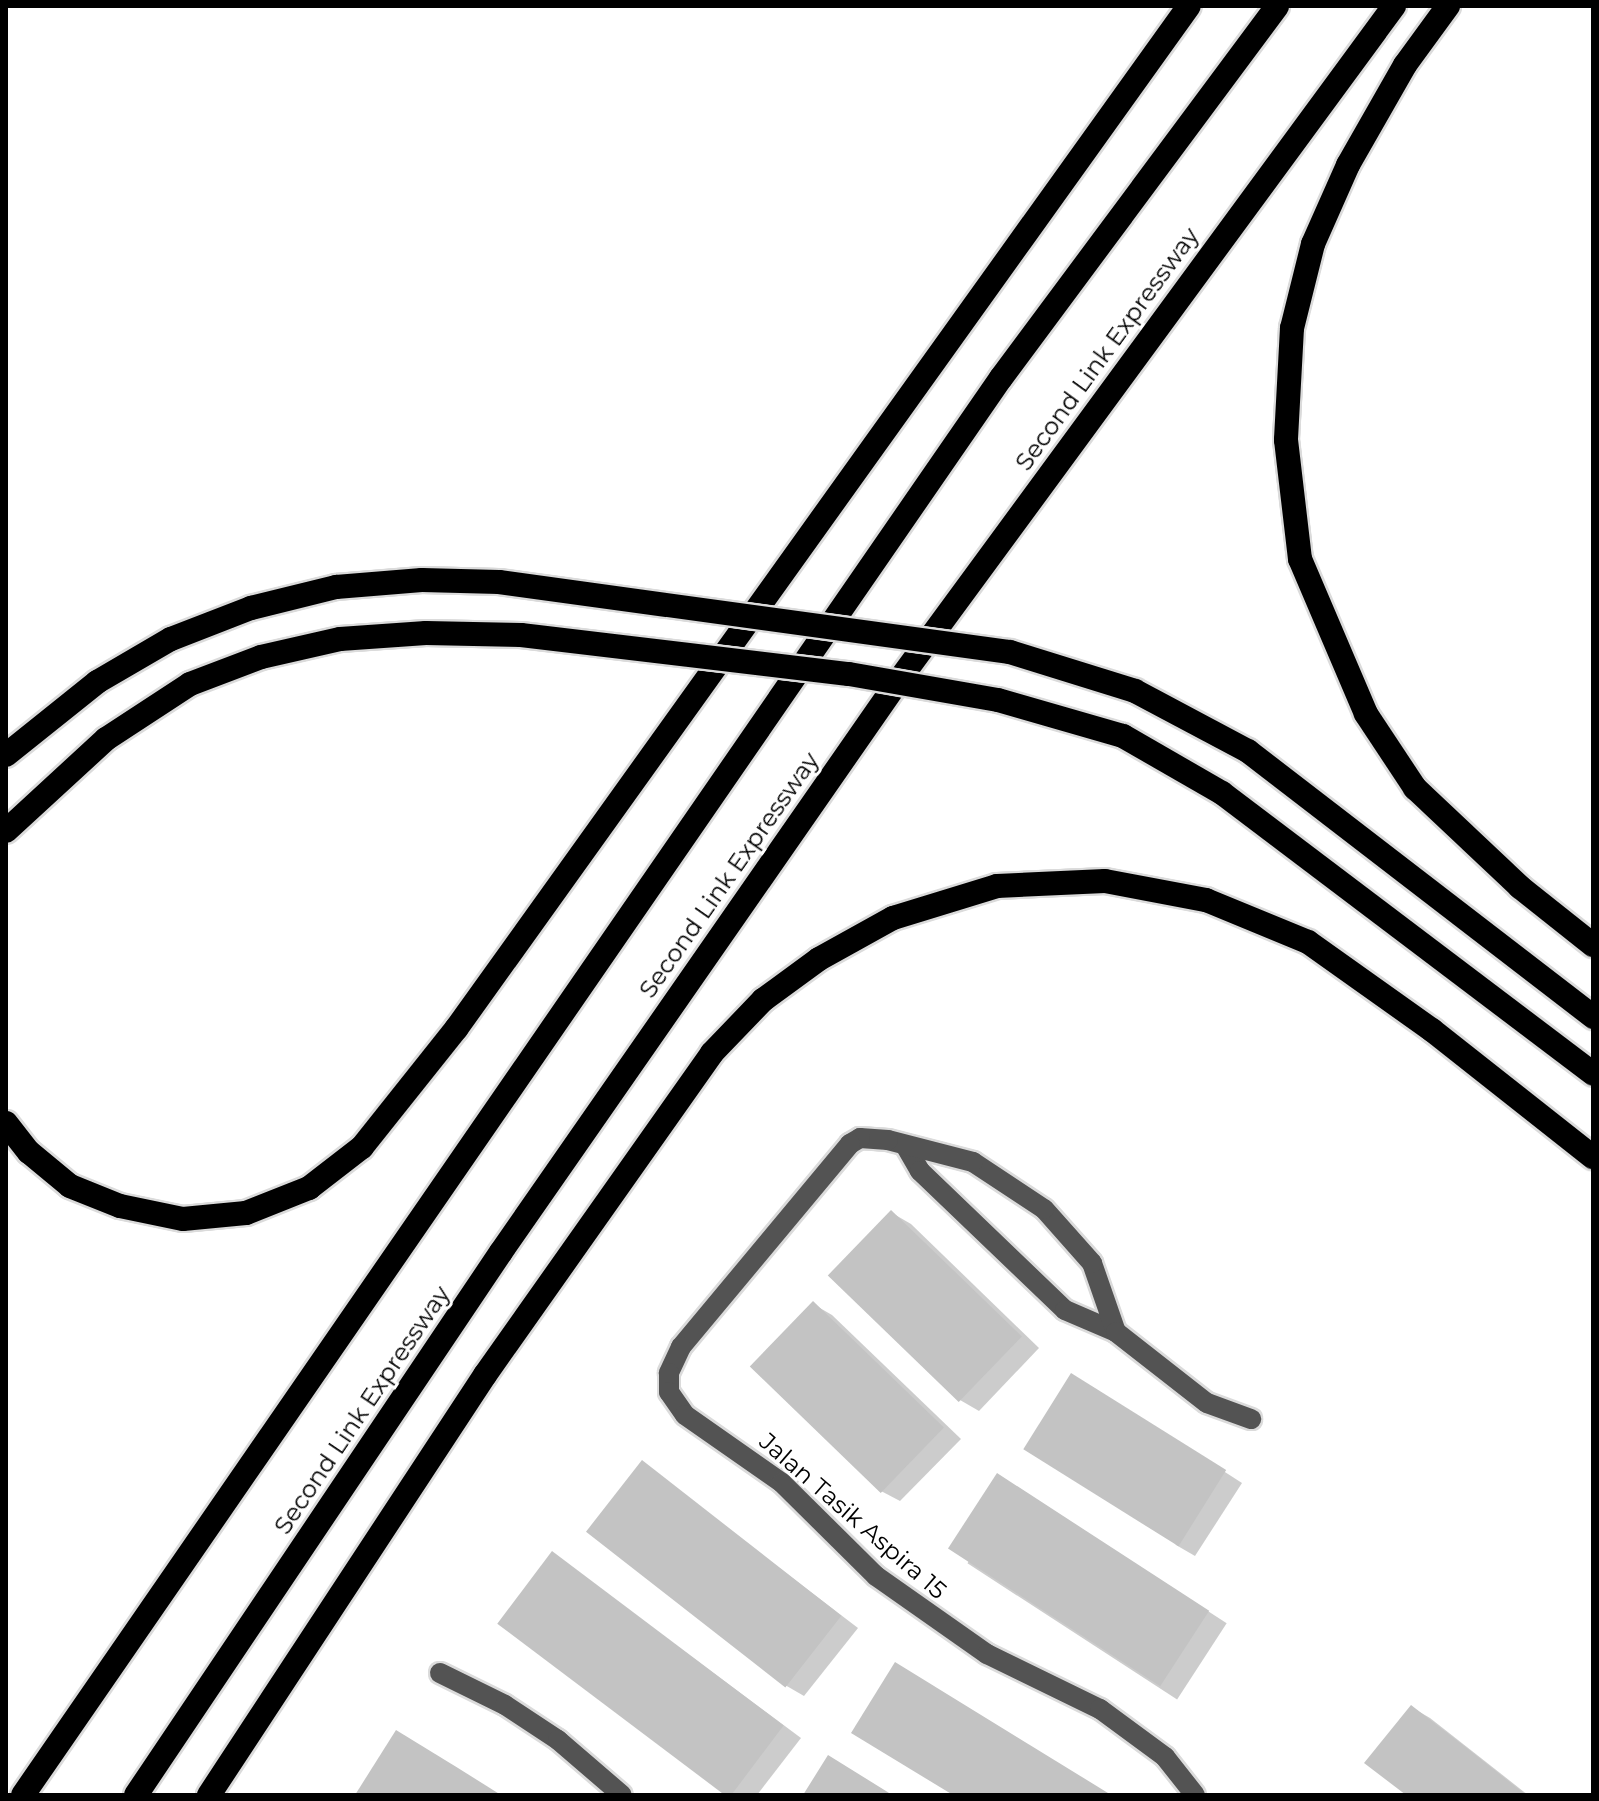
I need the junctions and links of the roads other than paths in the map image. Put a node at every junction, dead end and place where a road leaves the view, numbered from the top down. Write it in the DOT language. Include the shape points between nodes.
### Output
graph roads {
  1 [pos="1189,6"];
  2 [pos="1277,6"];
  3 [pos="1394,6"];
  4 [pos="1448,6"];
  5 [pos="6,755"];
  6 [pos="6,831"];
  7 [pos="1593,945"];
  8 [pos="1593,1017"];
  9 [pos="1593,1074"];
  10 [pos="6,1123"];
  11 [pos="905,1145"];
  12 [pos="1593,1157"];
  13 [pos="1116,1332"];
  14 [pos="1251,1419"];
  15 [pos="440,1673"];
  16 [pos="23,1795"];
  17 [pos="136,1795"];
  18 [pos="209,1795"];
  19 [pos="622,1795"];
  20 [pos="1195,1795"];
  1 -- 10 [label="highway" via="456,1029 362,1147 309,1188 246,1213 183,1219 120,1206 70,1186 29,1152"];
  2 -- 16 [label="highway" via="992,391"];
  3 -- 17 [label="highway, Second Link Expressway" via="894,687 510,1240"];
  4 -- 7 [label="highway" via="1405,65 1348,165 1313,244 1292,328 1286,440 1300,559 1366,714 1407,776 1520,887"];
  5 -- 8 [label="highway, bridge" via="85,691 171,639 251,608 336,587 422,580 499,582 1010,652 1135,691 1248,751"];
  6 -- 9 [label="highway, bridge" via="106,739 190,684 261,657 340,639 426,633 521,635 849,674 998,700 1123,736 1222,793"];
  11 -- 13 [label="street" via="920,1171 1065,1310"];
  11 -- 13 [label="street, Jalan Tasik Aspira 15" via="973,1162 1044,1209 1092,1263"];
  11 -- 20 [label="street, Jalan Tasik Aspira 15" via="874,1138 850,1144 681,1347 669,1373 669,1392 685,1415 782,1483 876,1576 987,1654 1100,1709 1165,1757"];
  12 -- 18 [label="highway" via="1432,1030 1308,942 1206,900 1105,881 997,886 893,918 819,959 763,1000 712,1053 485,1375"];
  13 -- 14 [label="street" via="1207,1403"];
  15 -- 19 [label="street" via="505,1705 558,1740"];
}
